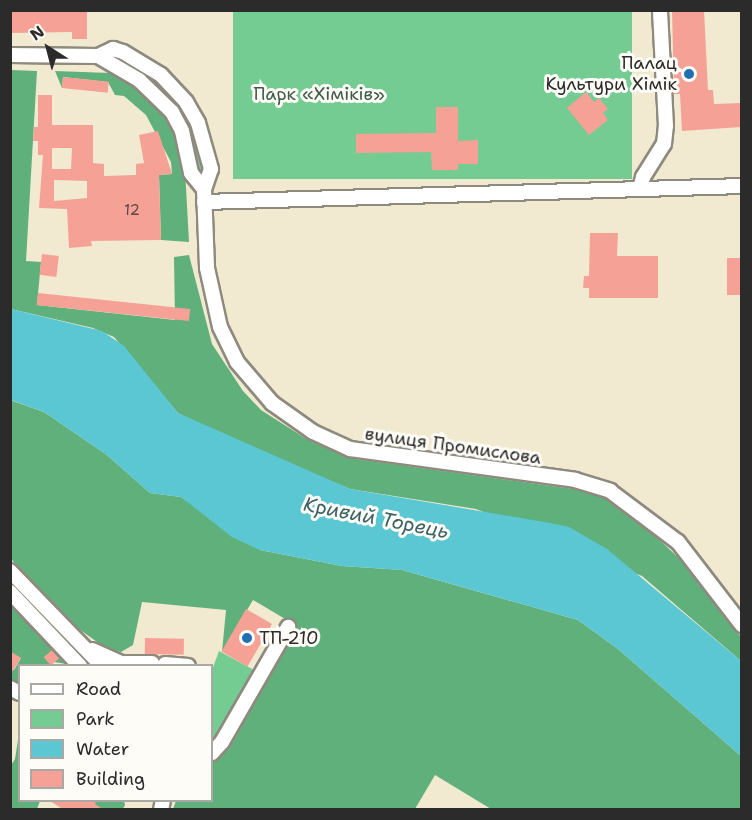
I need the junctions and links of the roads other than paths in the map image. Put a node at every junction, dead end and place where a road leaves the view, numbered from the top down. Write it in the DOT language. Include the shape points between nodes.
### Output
graph roads {
  1 [pos="660,10"];
  2 [pos="10,55"];
  3 [pos="98,56"];
  4 [pos="741,186"];
  5 [pos="640,189"];
  6 [pos="204,196"];
  7 [pos="10,571"];
  8 [pos="10,592"];
  9 [pos="741,625"];
  10 [pos="288,627"];
  11 [pos="84,645"];
  12 [pos="78,664"];
  13 [pos="100,664"];
  14 [pos="127,664"];
  15 [pos="168,664"];
  16 [pos="213,752"];
  1 -- 5 [label="street" via="664,144"];
  2 -- 3 [label="street, вулиця Промислова"];
  3 -- 6 [label="street" via="139,80 172,112 182,130 191,173"];
  3 -- 6 [label="street, вулиця Промислова" via="112,50 133,55 161,75 186,102 206,145 211,169"];
  4 -- 5 [label="street"];
  5 -- 6 [label="street"];
  6 -- 9 [label="street, вулиця Промислова" via="207,268 220,327 237,362 272,403 312,432 350,449 575,480 610,491 678,542"];
  7 -- 11 [label="street"];
  8 -- 12 [label="street"];
  10 -- 16 [label="street"];
  11 -- 13 [label="street"];
  11 -- 14 [label="street"];
  14 -- 15 [label="street"];
}
